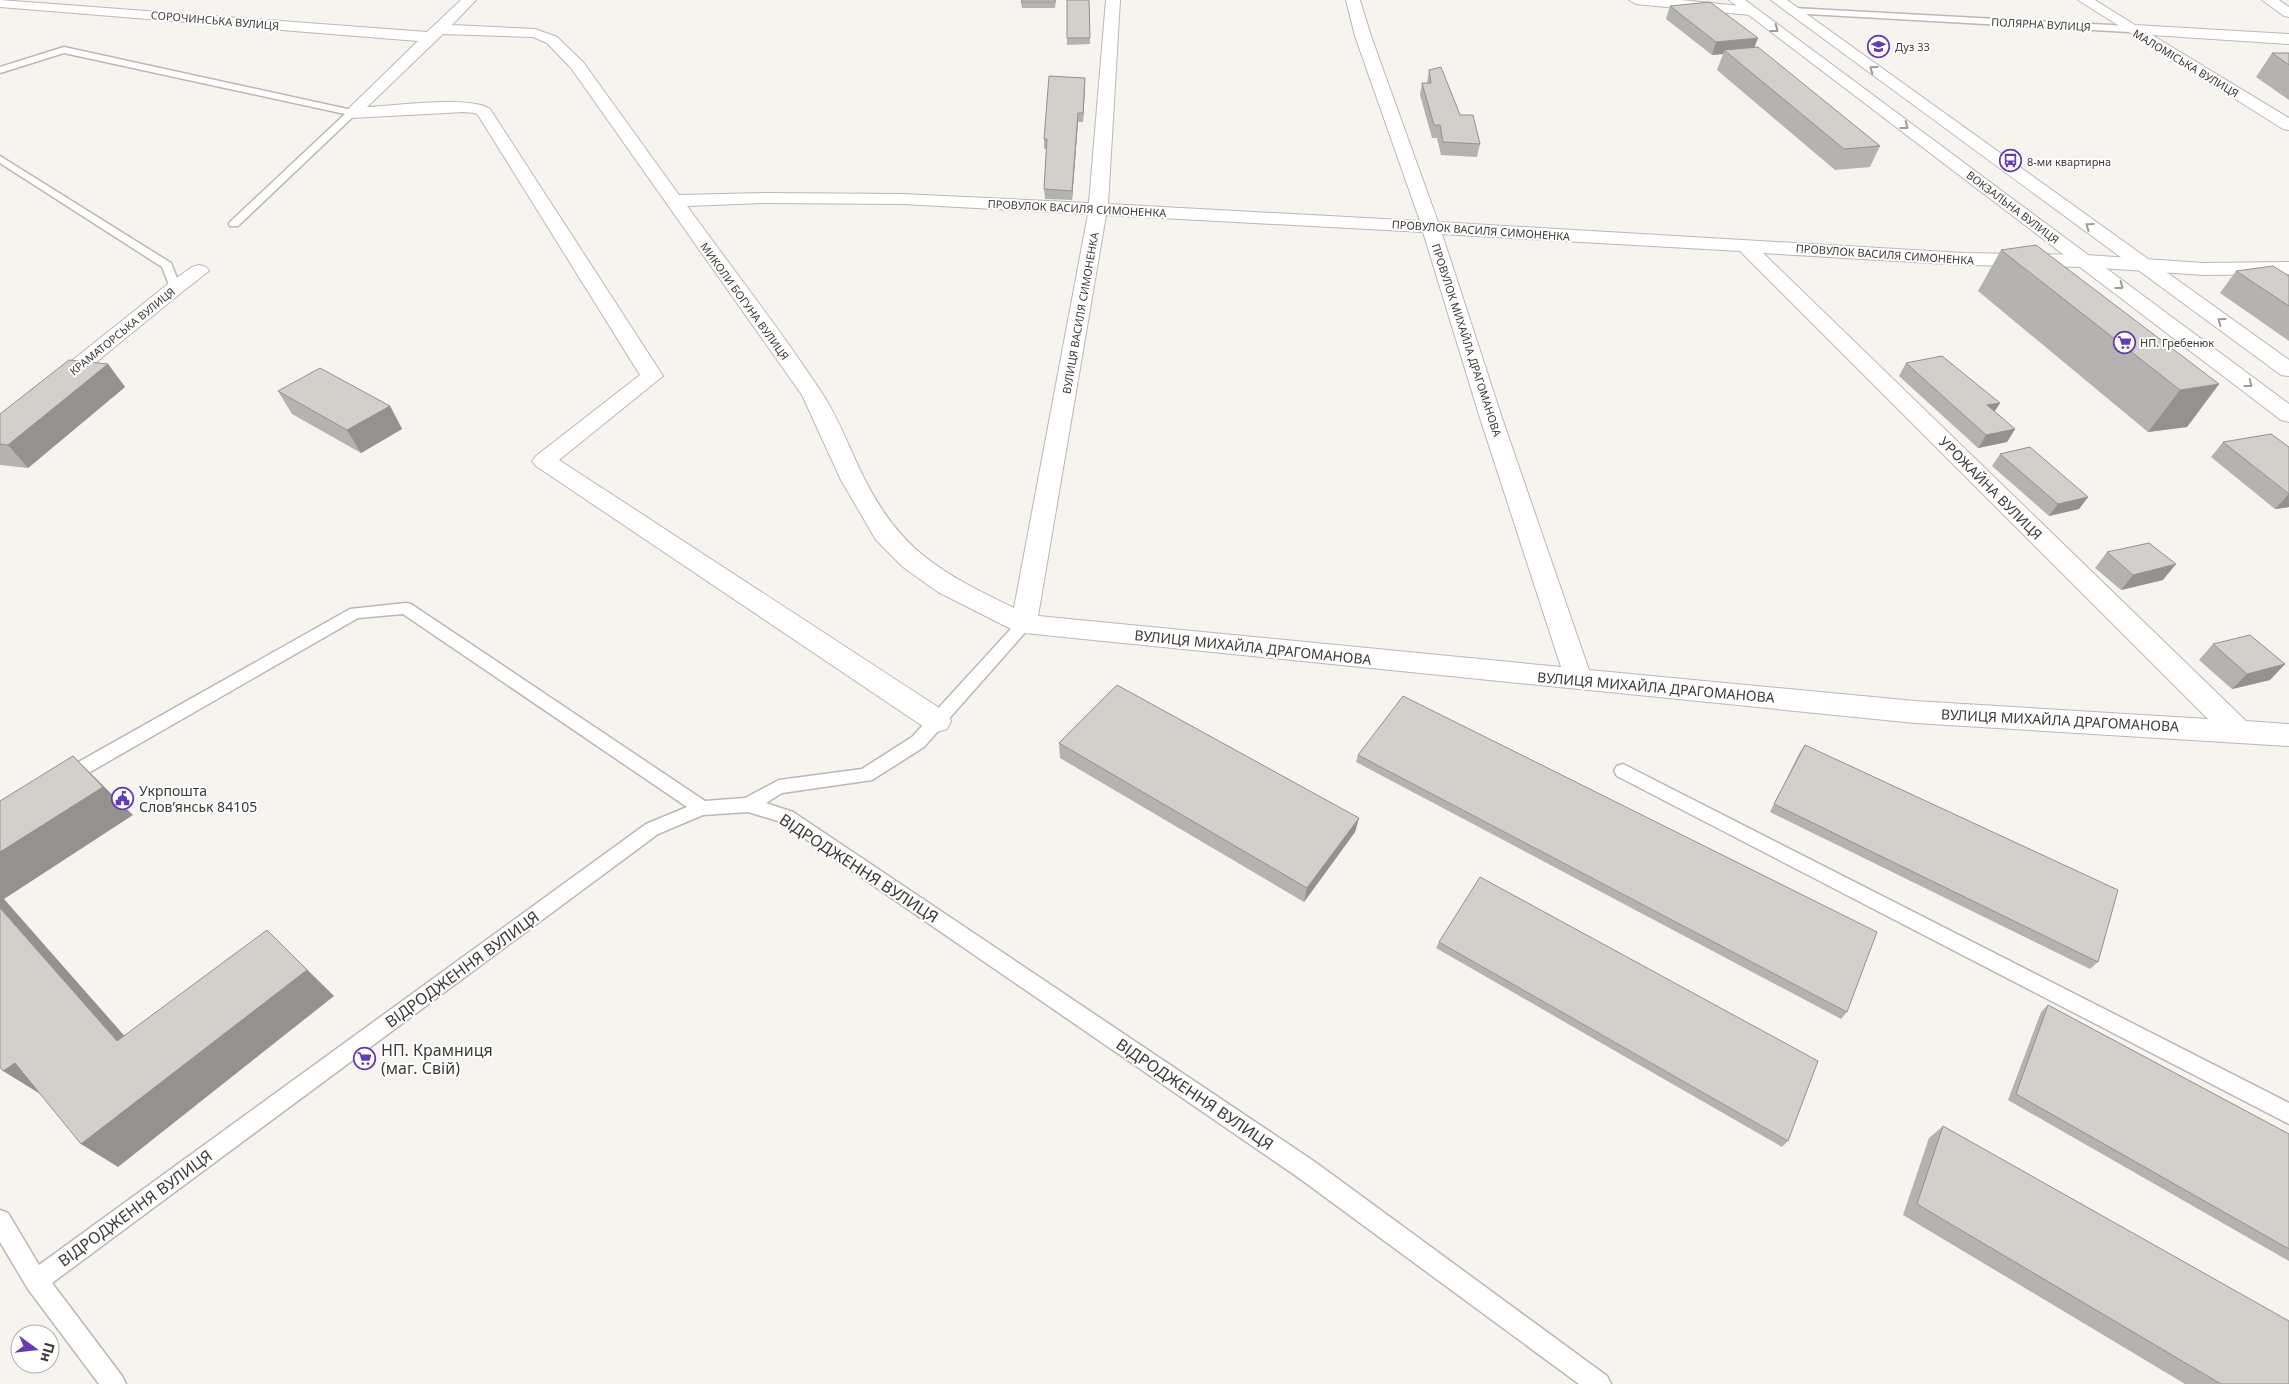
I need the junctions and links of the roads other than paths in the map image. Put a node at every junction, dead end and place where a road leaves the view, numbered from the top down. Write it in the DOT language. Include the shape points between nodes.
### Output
graph roads {
  1 [pos="469,0"];
  2 [pos="1113,0"];
  3 [pos="1353,0"];
  4 [pos="1636,0"];
  5 [pos="1778,0"];
  6 [pos="2085,0"];
  7 [pos="2269,0"];
  8 [pos="0,3"];
  9 [pos="1743,5"];
  10 [pos="1793,11"];
  11 [pos="2289,14"];
  12 [pos="2129,29"];
  13 [pos="435,33"];
  14 [pos="2289,39"];
  15 [pos="0,70"];
  16 [pos="352,113"];
  17 [pos="2289,125"];
  18 [pos="0,159"];
  19 [pos="673,201"];
  20 [pos="1098,210"];
  21 [pos="234,224"];
  22 [pos="1431,228"];
  23 [pos="1744,245"];
  24 [pos="2086,261"];
  25 [pos="2145,266"];
  26 [pos="2289,268"];
  27 [pos="199,271"];
  28 [pos="175,288"];
  29 [pos="2289,370"];
  30 [pos="2289,415"];
  31 [pos="0,429"];
  32 [pos="1024,624"];
  33 [pos="1579,680"];
  34 [pos="937,721"];
  35 [pos="2238,731"];
  36 [pos="2289,735"];
  37 [pos="1623,771"];
  38 [pos="52,786"];
  39 [pos="748,804"];
  40 [pos="702,808"];
  41 [pos="2289,1114"];
  42 [pos="0,1221"];
  43 [pos="36,1281"];
  44 [pos="114,1384"];
  45 [pos="1599,1384"];
  1 -- 13 [label="street"];
  2 -- 20 [label="street, ВУЛИЦЯ ВАСИЛЯ СИМОНЕНКА"];
  3 -- 22 [label="street, ПРОВУЛОК МИХАЙЛА ДРАГОМАНОВА"];
  4 -- 9 [label="street"];
  5 -- 10 [label="street"];
  6 -- 12 [label="street, МАЛОМІСЬКА ВУЛИЦЯ"];
  7 -- 11 [label="street"];
  8 -- 13 [label="street, СОРОЧИНСЬКА ВУЛИЦЯ"];
  9 -- 24 [label="street, ВОКЗАЛЬНА ВУЛИЦЯ, one-way"];
  10 -- 12 [label="lane, ПОЛЯРНА ВУЛИЦЯ"];
  25 -- 10 [label="street, one-way"];
  12 -- 14 [label="street, ПОЛЯРНА ВУЛИЦЯ"];
  12 -- 17 [label="street, МАЛОМІСЬКА ВУЛИЦЯ"];
  13 -- 16 [label="street"];
  13 -- 19 [label="street, МИКОЛИ БОГУНА ВУЛИЦЯ" via="536,33 552,40 578,65"];
  15 -- 16 [label="lane" via="64,50"];
  16 -- 21 [label="lane"];
  16 -- 34 [label="street" via="464,107 484,112 652,376 544,461"];
  18 -- 28 [label="lane" via="167,265"];
  19 -- 20 [label="street, ПРОВУЛОК ВАСИЛЯ СИМОНЕНКА" via="902,199"];
  19 -- 32 [label="street, МИКОЛИ БОГУНА ВУЛИЦЯ" via="813,395 853,480 885,534 912,561 947,586"];
  20 -- 22 [label="street, ПРОВУЛОК ВАСИЛЯ СИМОНЕНКА"];
  20 -- 32 [label="street, ВУЛИЦЯ ВАСИЛЯ СИМОНЕНКА"];
  22 -- 23 [label="street, ПРОВУЛОК ВАСИЛЯ СИМОНЕНКА"];
  22 -- 33 [label="street, ПРОВУЛОК МИХАЙЛА ДРАГОМАНОВА"];
  23 -- 24 [label="street, ПРОВУЛОК ВАСИЛЯ СИМОНЕНКА" via="1964,259"];
  23 -- 35 [label="street, УРОЖАЙНА ВУЛИЦЯ"];
  24 -- 25 [label="street, ПРОВУЛОК ВАСИЛЯ СИМОНЕНКА"];
  24 -- 30 [label="street, ВОКЗАЛЬНА ВУЛИЦЯ, one-way"];
  25 -- 26 [label="street, ПРОВУЛОК ВАСИЛЯ СИМОНЕНКА"];
  29 -- 25 [label="street, one-way"];
  27 -- 28 [label="street, КРАМАТОРСЬКА ВУЛИЦЯ"];
  28 -- 31 [label="street, КРАМАТОРСЬКА ВУЛИЦЯ"];
  32 -- 33 [label="street, ВУЛИЦЯ МИХАЙЛА ДРАГОМАНОВА"];
  32 -- 34 [label="lane"];
  33 -- 35 [label="street, ВУЛИЦЯ МИХАЙЛА ДРАГОМАНОВА" via="1915,712"];
  34 -- 39 [label="lane" via="918,742 866,775 779,787"];
  35 -- 36 [label="street, ВУЛИЦЯ МИХАЙЛА ДРАГОМАНОВА"];
  37 -- 41 [label="lane"];
  38 -- 40 [label="lane" via="355,613 406,608"];
  39 -- 40 [label="lane, ВІДРОДЖЕННЯ ВУЛИЦЯ"];
  39 -- 45 [label="lane, ВІДРОДЖЕННЯ ВУЛИЦЯ" via="787,818 1307,1170"];
  40 -- 43 [label="lane, ВІДРОДЖЕННЯ ВУЛИЦЯ" via="652,829"];
  42 -- 43 [label="lane"];
  43 -- 44 [label="lane"];
}
